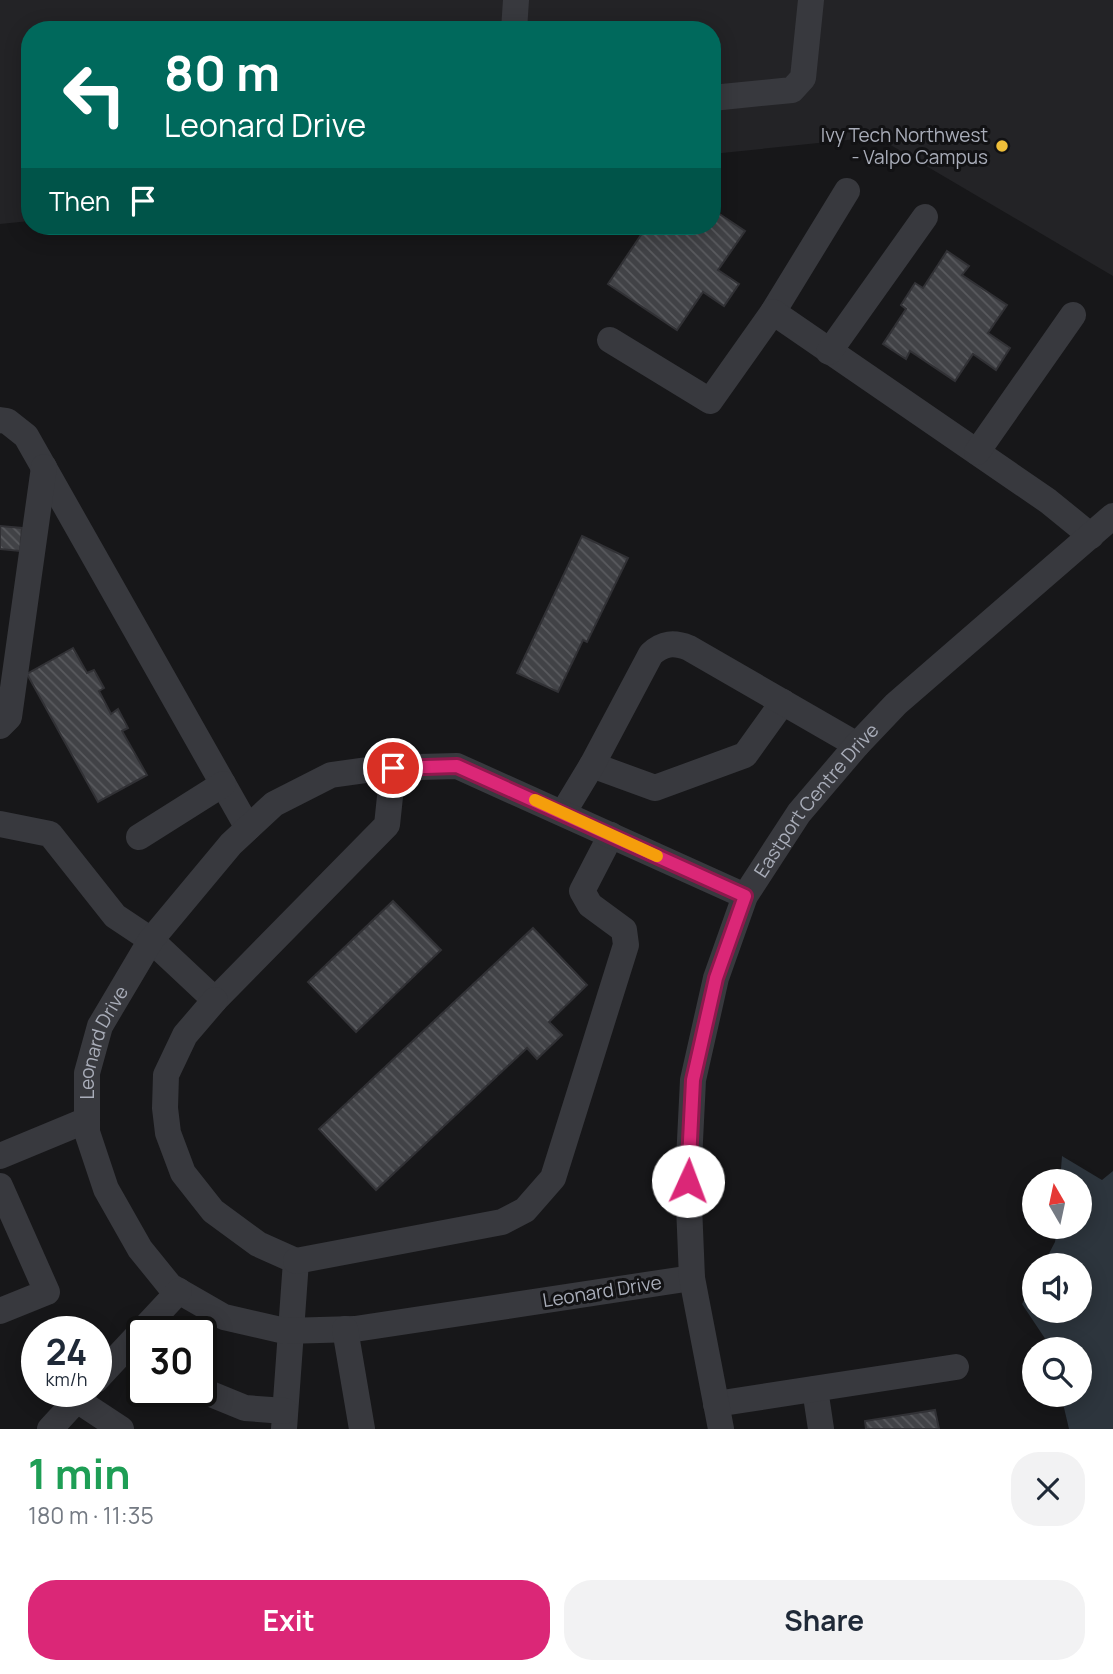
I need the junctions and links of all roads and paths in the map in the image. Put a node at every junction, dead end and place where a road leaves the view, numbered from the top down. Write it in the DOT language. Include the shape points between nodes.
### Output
graph roads {
  1 [pos="516,0"];
  2 [pos="811,0"];
  3 [pos="514,21"];
  4 [pos="721,97"];
  5 [pos="847,191"];
  6 [pos="925,216"];
  7 [pos="773,312"];
  8 [pos="1073,315"];
  9 [pos="610,340"];
  10 [pos="829,352"];
  11 [pos="0,420"];
  12 [pos="977,452"];
  13 [pos="44,467"];
  14 [pos="1113,516"];
  15 [pos="1091,536"];
  16 [pos="783,702"];
  17 [pos="0,726"];
  18 [pos="857,745"];
  19 [pos="592,765"];
  20 [pos="393,768"];
  21 [pos="223,784"];
  22 [pos="563,813"];
  23 [pos="0,824"];
  24 [pos="248,828"];
  25 [pos="611,835"];
  26 [pos="139,837"];
  27 [pos="745,896"];
  28 [pos="151,940"];
  29 [pos="215,1000"];
  30 [pos="87,1119"];
  31 [pos="0,1156"];
  32 [pos="0,1186"];
  33 [pos="296,1261"];
  34 [pos="692,1278"];
  35 [pos="178,1291"];
  36 [pos="0,1311"];
  37 [pos="160,1316"];
  38 [pos="345,1329"];
  39 [pos="290,1331"];
  40 [pos="126,1356"];
  41 [pos="112,1367"];
  42 [pos="956,1367"];
  43 [pos="815,1389"];
  44 [pos="217,1397"];
  45 [pos="71,1407"];
  46 [pos="94,1407"];
  47 [pos="718,1417"];
  48 [pos="285,1420"];
  49 [pos="50,1429"];
  50 [pos="121,1429"];
  51 [pos="362,1429"];
  52 [pos="821,1429"];
  1 -- 3 [label="street"];
  2 -- 4 [label="street" via="803,78 792,90"];
  5 -- 7 [label="street"];
  6 -- 10 [label="street"];
  7 -- 9 [label="street" via="709,401"];
  7 -- 10 [label="street"];
  8 -- 12 [label="street"];
  10 -- 12 [label="street"];
  11 -- 13 [label="street" via="26,436"];
  12 -- 15 [label="street"];
  13 -- 17 [label="street" via="9,717"];
  13 -- 21 [label="street"];
  14 -- 15 [label="street, Eastport Centre Drive"];
  15 -- 18 [label="street, Eastport Centre Drive" via="896,704"];
  16 -- 18 [label="street"];
  16 -- 19 [label="street" via="745,755 655,788"];
  16 -- 19 [label="street" via="689,648 668,643 651,654"];
  18 -- 27 [label="street, Eastport Centre Drive" via="799,813"];
  19 -- 22 [label="street"];
  20 -- 22 [label="street, Leonard Drive" via="457,766"];
  20 -- 24 [label="street, Leonard Drive" via="331,775 274,804"];
  20 -- 29 [label="street" via="387,825"];
  21 -- 24 [label="street"];
  21 -- 26 [label="street"];
  22 -- 25 [label="street, Leonard Drive"];
  23 -- 28 [label="street" via="50,834 115,916"];
  24 -- 28 [label="street, Leonard Drive"];
  25 -- 27 [label="street, Leonard Drive"];
  25 -- 33 [label="street" via="582,891 590,905 624,930 626,945 553,1178 525,1210 502,1222"];
  27 -- 34 [label="street, Eastport Centre Drive" via="716,978 693,1080 688,1181"];
  28 -- 29 [label="street"];
  28 -- 30 [label="street, Leonard Drive" via="100,1026 87,1073"];
  29 -- 33 [label="street" via="185,1035 166,1074 169,1133 183,1173 213,1211 258,1244"];
  30 -- 31 [label="street"];
  30 -- 35 [label="street, Leonard Drive" via="106,1189 140,1249"];
  32 -- 36 [label="street" via="47,1292"];
  33 -- 39 [label="street"];
  34 -- 38 [label="street, Leonard Drive"];
  34 -- 47 [label="street, Eastport Centre Drive"];
  35 -- 37 [label="street"];
  35 -- 39 [label="street, Leonard Drive" via="224,1317"];
  38 -- 39 [label="street, Leonard Drive"];
  38 -- 51 [label="street"];
  39 -- 48 [label="street"];
  40 -- 41 [label="street"];
  42 -- 43 [label="street"];
  43 -- 47 [label="street"];
  43 -- 52 [label="street"];
  44 -- 48 [label="street"];
  45 -- 49 [label="street"];
  46 -- 50 [label="street"];
}
